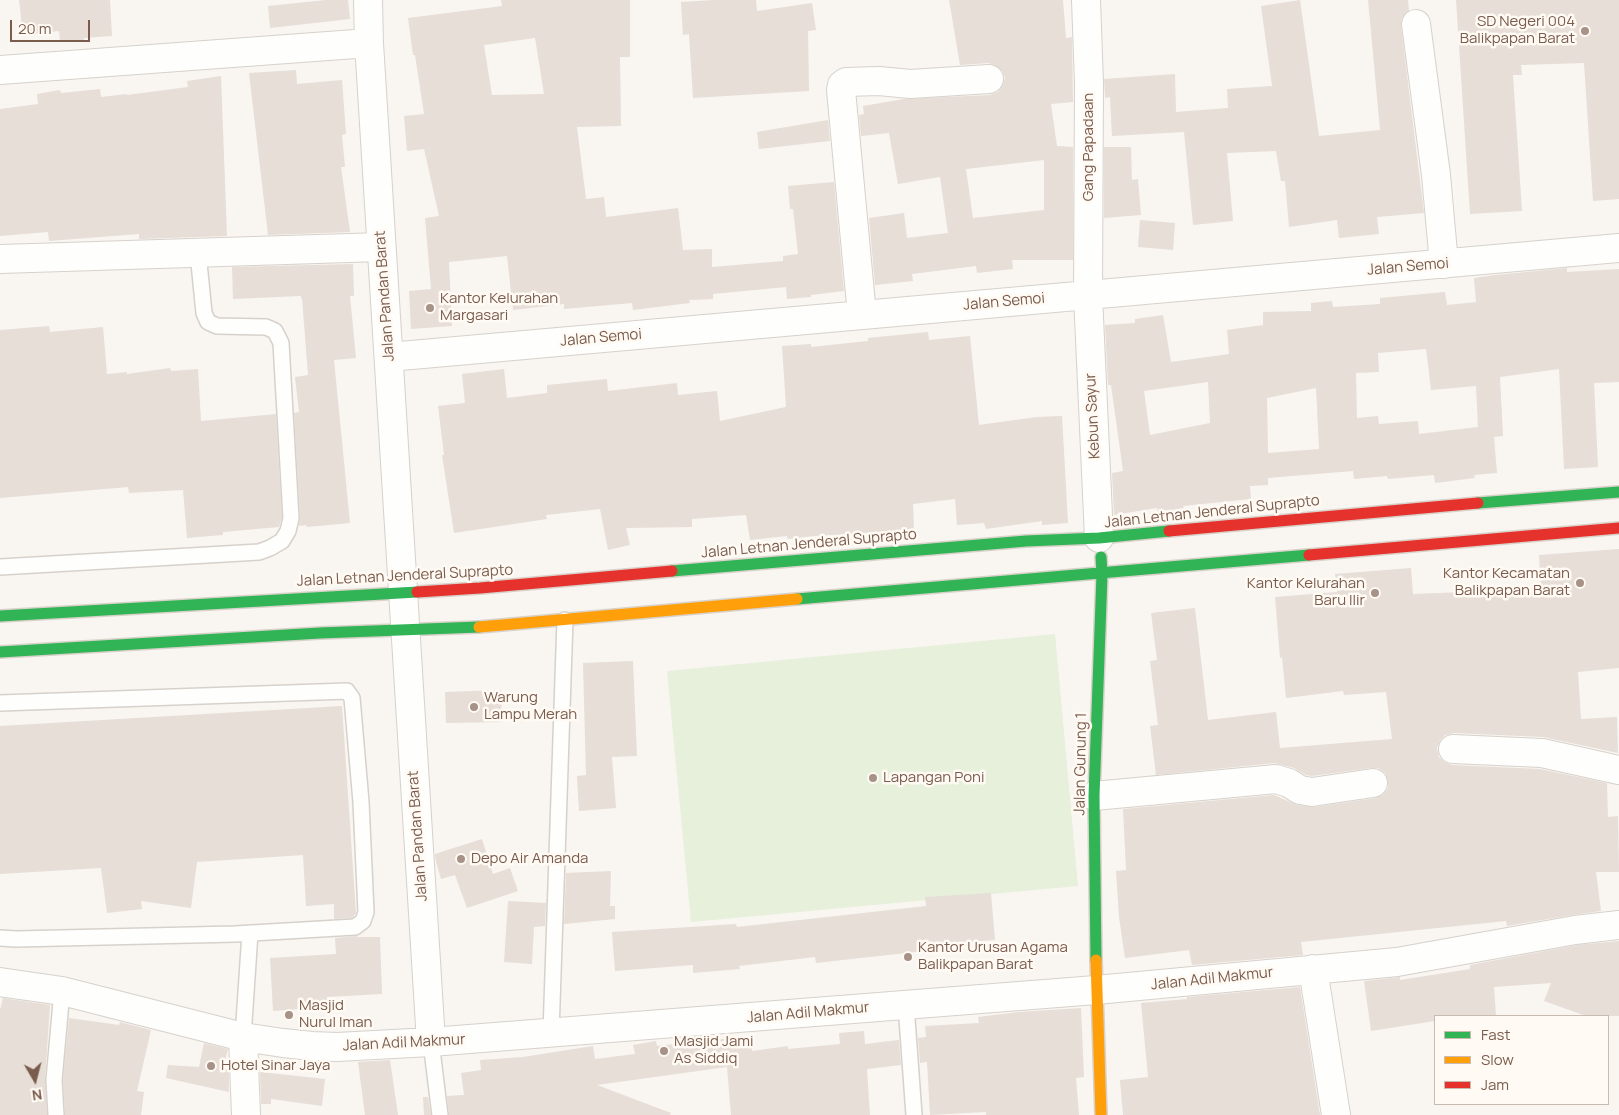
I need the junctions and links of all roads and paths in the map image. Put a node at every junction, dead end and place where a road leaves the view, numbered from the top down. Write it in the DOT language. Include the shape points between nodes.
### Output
graph roads {
  1 [pos="368,0"];
  2 [pos="1086,0"];
  3 [pos="1416,24"];
  4 [pos="368,42"];
  5 [pos="0,70"];
  6 [pos="989,79"];
  7 [pos="382,247"];
  8 [pos="1619,248"];
  9 [pos="198,253"];
  10 [pos="0,259"];
  11 [pos="1444,264"];
  12 [pos="1088,295"];
  13 [pos="862,315"];
  14 [pos="389,357"];
  15 [pos="1619,492"];
  16 [pos="1619,528"];
  17 [pos="1099,538"];
  18 [pos="0,567"];
  19 [pos="1102,574"];
  20 [pos="403,592"];
  21 [pos="0,616"];
  22 [pos="565,620"];
  23 [pos="406,630"];
  24 [pos="0,652"];
  25 [pos="0,702"];
  26 [pos="1453,749"];
  27 [pos="1619,770"];
  28 [pos="1372,783"];
  29 [pos="1094,796"];
  30 [pos="1619,925"];
  31 [pos="250,933"];
  32 [pos="0,938"];
  33 [pos="1313,970"];
  34 [pos="0,982"];
  35 [pos="1096,990"];
  36 [pos="62,991"];
  37 [pos="906,1005"];
  38 [pos="551,1033"];
  39 [pos="243,1037"];
  40 [pos="431,1042"];
  41 [pos="56,1115"];
  42 [pos="246,1115"];
  43 [pos="440,1115"];
  44 [pos="914,1115"];
  45 [pos="1101,1115"];
  46 [pos="1336,1115"];
  1 -- 4 [label="street, Jalan Pandan Barat"];
  2 -- 12 [label="street, Gang Papadaan"];
  3 -- 11 [label="street"];
  4 -- 5 [label="street"];
  4 -- 7 [label="street, Jalan Pandan Barat"];
  6 -- 13 [label="street" via="842,84"];
  7 -- 9 [label="street"];
  7 -- 14 [label="street, Jalan Pandan Barat"];
  8 -- 11 [label="street, Jalan Semoi"];
  9 -- 10 [label="street"];
  9 -- 18 [label="lane" via="204,313 208,322 217,326 266,327 274,330 281,343 291,518 282,541 259,552"];
  11 -- 12 [label="street, Jalan Semoi"];
  12 -- 13 [label="street, Jalan Semoi"];
  12 -- 17 [label="street, Kebun Sayur"];
  13 -- 14 [label="street, Jalan Semoi"];
  14 -- 20 [label="street, Jalan Pandan Barat"];
  15 -- 17 [label="main road, Jalan Letnan Jenderal Suprapto"];
  16 -- 19 [label="main road"];
  17 -- 19 [label="main road, Jalan Gunung 1"];
  17 -- 20 [label="main road, Jalan Letnan Jenderal Suprapto"];
  19 -- 22 [label="main road"];
  19 -- 29 [label="main road, Jalan Gunung 1"];
  20 -- 21 [label="main road, Jalan Letnan Jenderal Suprapto"];
  20 -- 23 [label="street, Jalan Pandan Barat"];
  22 -- 23 [label="main road"];
  22 -- 38 [label="lane"];
  23 -- 24 [label="main road"];
  23 -- 40 [label="street, Jalan Pandan Barat"];
  25 -- 31 [label="lane" via="343,691 350,694 361,802 365,918 355,927"];
  26 -- 27 [label="street" via="1542,753"];
  28 -- 29 [label="street" via="1312,792 1276,779"];
  29 -- 35 [label="main road, Jalan Gunung 1"];
  30 -- 33 [label="street, Jalan Adil Makmur" via="1397,962"];
  31 -- 32 [label="lane"];
  31 -- 39 [label="lane"];
  33 -- 35 [label="street, Jalan Adil Makmur"];
  33 -- 46 [label="street"];
  34 -- 36 [label="street, Jalan Adil Makmur"];
  35 -- 37 [label="street, Jalan Adil Makmur"];
  35 -- 45 [label="main road, Jalan Gunung 1"];
  36 -- 39 [label="street, Jalan Adil Makmur"];
  36 -- 41 [label="lane" via="54,1070"];
  37 -- 38 [label="street, Jalan Adil Makmur"];
  37 -- 44 [label="lane"];
  38 -- 40 [label="street, Jalan Adil Makmur"];
  39 -- 40 [label="street, Jalan Adil Makmur" via="312,1046"];
  39 -- 42 [label="street"];
  40 -- 43 [label="lane"];
}
